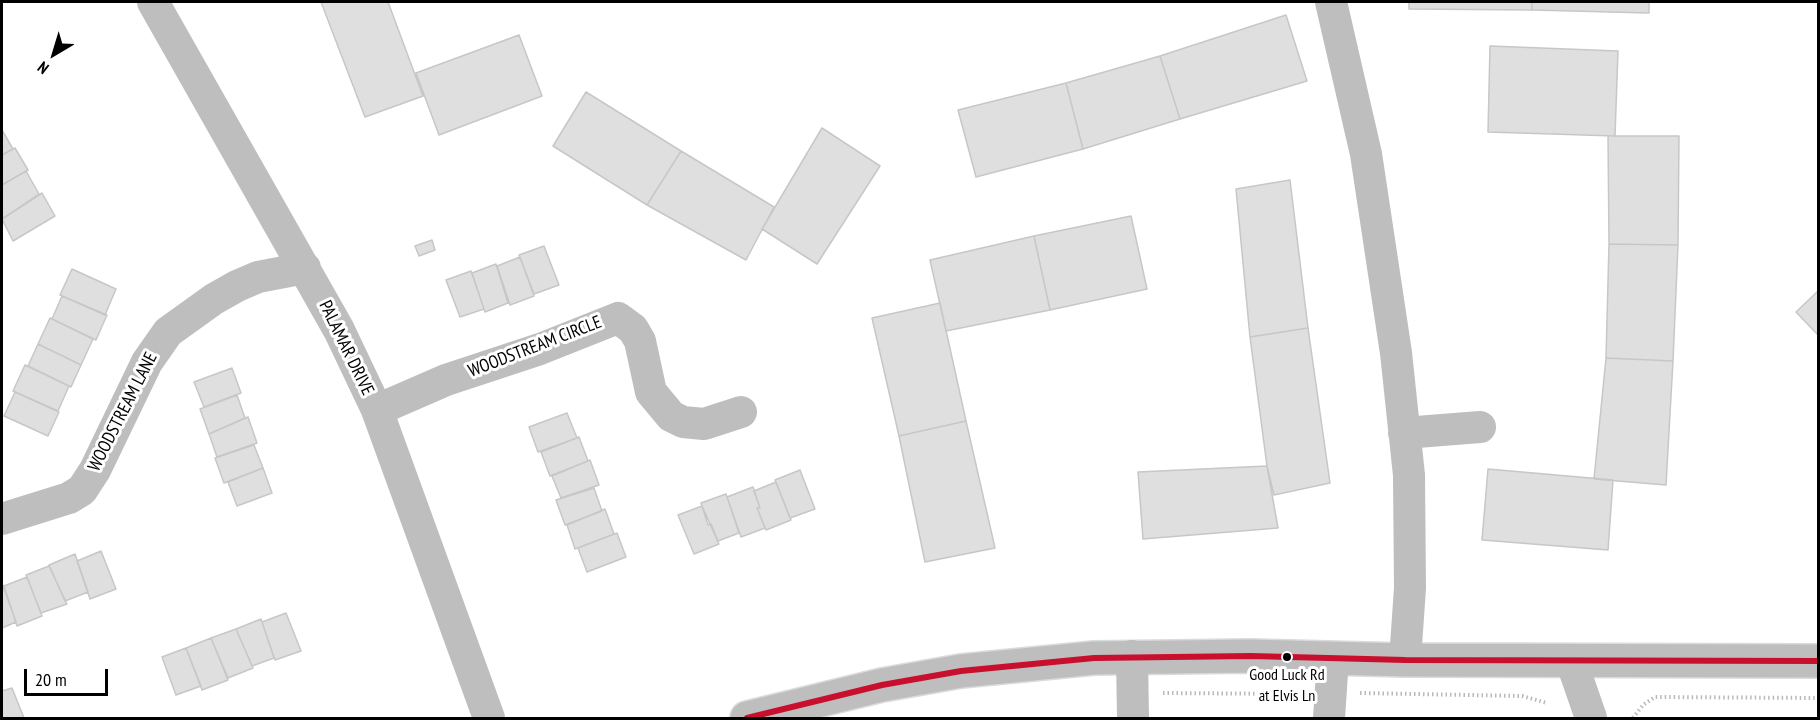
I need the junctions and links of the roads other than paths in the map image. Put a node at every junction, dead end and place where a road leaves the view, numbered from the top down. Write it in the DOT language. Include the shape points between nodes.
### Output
graph roads {
  1 [pos="153,2"];
  2 [pos="1330,2"];
  3 [pos="305,268"];
  4 [pos="377,410"];
  5 [pos="741,412"];
  6 [pos="1480,427"];
  7 [pos="1404,432"];
  8 [pos="2,519"];
  9 [pos="1132,656"];
  10 [pos="1333,658"];
  11 [pos="1405,660"];
  12 [pos="1571,660"];
  13 [pos="1818,661"];
  14 [pos="1320,706"];
  15 [pos="489,718"];
  16 [pos="747,718"];
  17 [pos="1133,718"];
  18 [pos="1591,718"];
  1 -- 3 [label="street, PALAMAR DRIVE"];
  2 -- 7 [label="street" via="1366,154"];
  3 -- 4 [label="street, PALAMAR DRIVE"];
  3 -- 8 [label="street, WOODSTREAM LANE" via="258,277 237,286 168,332 147,362 82,490 69,498"];
  4 -- 5 [label="street, WOODSTREAM CIRCLE" via="446,380 618,318 633,329 640,341 651,392 671,416 683,422 704,424"];
  4 -- 15 [label="street, PALAMAR DRIVE"];
  6 -- 7 [label="street"];
  7 -- 11 [label="street" via="1409,475 1410,576"];
  9 -- 10 [label="main road"];
  9 -- 16 [label="main road" via="961,671 882,685"];
  9 -- 17 [label="street"];
  10 -- 11 [label="main road"];
  10 -- 14 [label="street"];
  11 -- 12 [label="main road"];
  12 -- 13 [label="main road"];
  12 -- 18 [label="street"];
}
